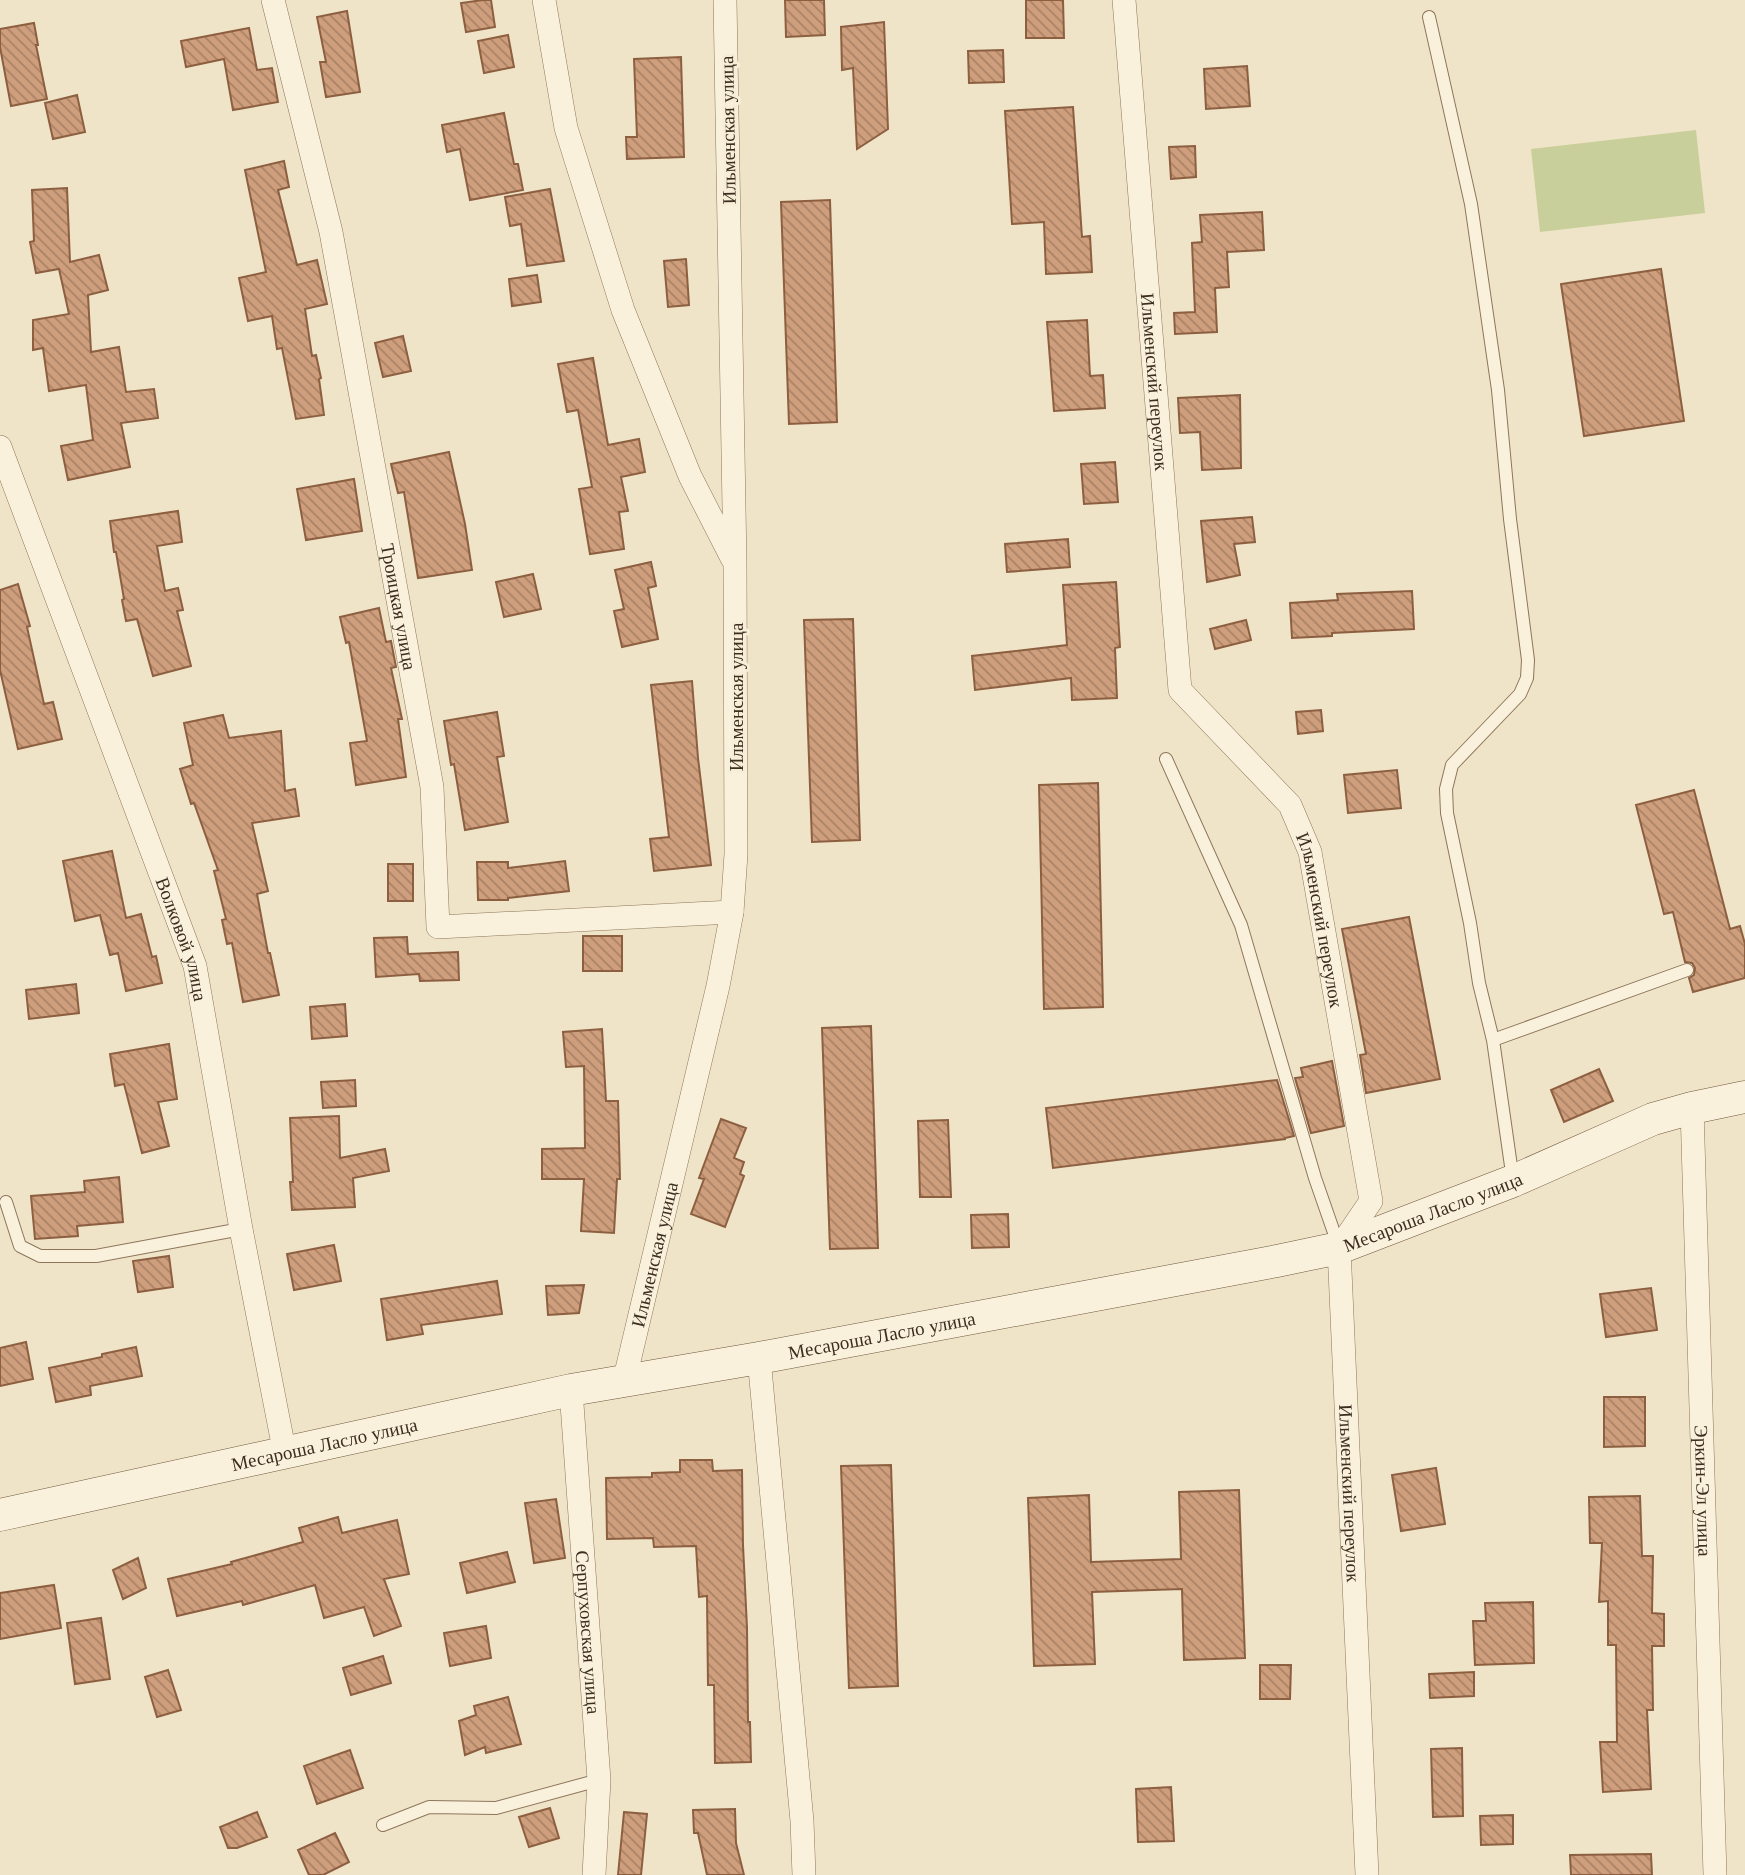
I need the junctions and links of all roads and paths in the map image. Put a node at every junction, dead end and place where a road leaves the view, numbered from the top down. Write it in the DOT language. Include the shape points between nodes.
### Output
graph roads {
  1 [pos="273,0"];
  2 [pos="544,0"];
  3 [pos="725,0"];
  4 [pos="1124,0"];
  5 [pos="1429,17"];
  6 [pos="0,447"];
  7 [pos="735,564"];
  8 [pos="1166,759"];
  9 [pos="732,912"];
  10 [pos="1687,970"];
  11 [pos="1493,1040"];
  12 [pos="1745,1097"];
  13 [pos="1692,1108"];
  14 [pos="1513,1181"];
  15 [pos="6,1202"];
  16 [pos="241,1229"];
  17 [pos="1339,1248"];
  18 [pos="759,1358"];
  19 [pos="624,1382"];
  20 [pos="571,1390"];
  21 [pos="285,1454"];
  22 [pos="0,1515"];
  23 [pos="599,1780"];
  24 [pos="383,1825"];
  25 [pos="594,1875"];
  26 [pos="803,1875"];
  27 [pos="1367,1875"];
  28 [pos="1716,1875"];
  1 -- 9 [label="street, Троицкая улица" via="331,232 432,787 438,927"];
  2 -- 7 [label="street" via="566,128 623,310 690,476"];
  3 -- 7 [label="street, Ильменская улица"];
  4 -- 17 [label="street, Ильменский переулок" via="1180,690 1290,805 1310,852 1371,1201"];
  5 -- 11 [label="lane" via="1471,204 1498,390 1528,660 1520,694 1452,765 1446,789"];
  6 -- 16 [label="street, Волковой улица" via="195,966"];
  7 -- 9 [label="street, Ильменская улица" via="736,855"];
  8 -- 17 [label="lane" via="1241,925"];
  9 -- 19 [label="street, Ильменская улица"];
  10 -- 11 [label="lane"];
  11 -- 14 [label="lane"];
  12 -- 13 [label="street, Месароша Ласло улица"];
  13 -- 14 [label="street, Месароша Ласло улица" via="1653,1119"];
  13 -- 28 [label="street, Эркин-Эл улица"];
  14 -- 17 [label="street, Месароша Ласло улица"];
  15 -- 16 [label="lane" via="20,1246 40,1256 96,1256"];
  16 -- 21 [label="street, Волковой улица"];
  17 -- 18 [label="street, Месароша Ласло улица"];
  17 -- 27 [label="street, Ильменский переулок"];
  18 -- 19 [label="street, Месароша Ласло улица"];
  18 -- 26 [label="street" via="802,1821"];
  19 -- 20 [label="street, Месароша Ласло улица"];
  20 -- 21 [label="street, Месароша Ласло улица"];
  20 -- 23 [label="street, Серпуховская улица"];
  21 -- 22 [label="street, Месароша Ласло улица"];
  23 -- 24 [label="lane" via="496,1808 429,1807"];
  23 -- 25 [label="street, Серпуховская улица"];
}
